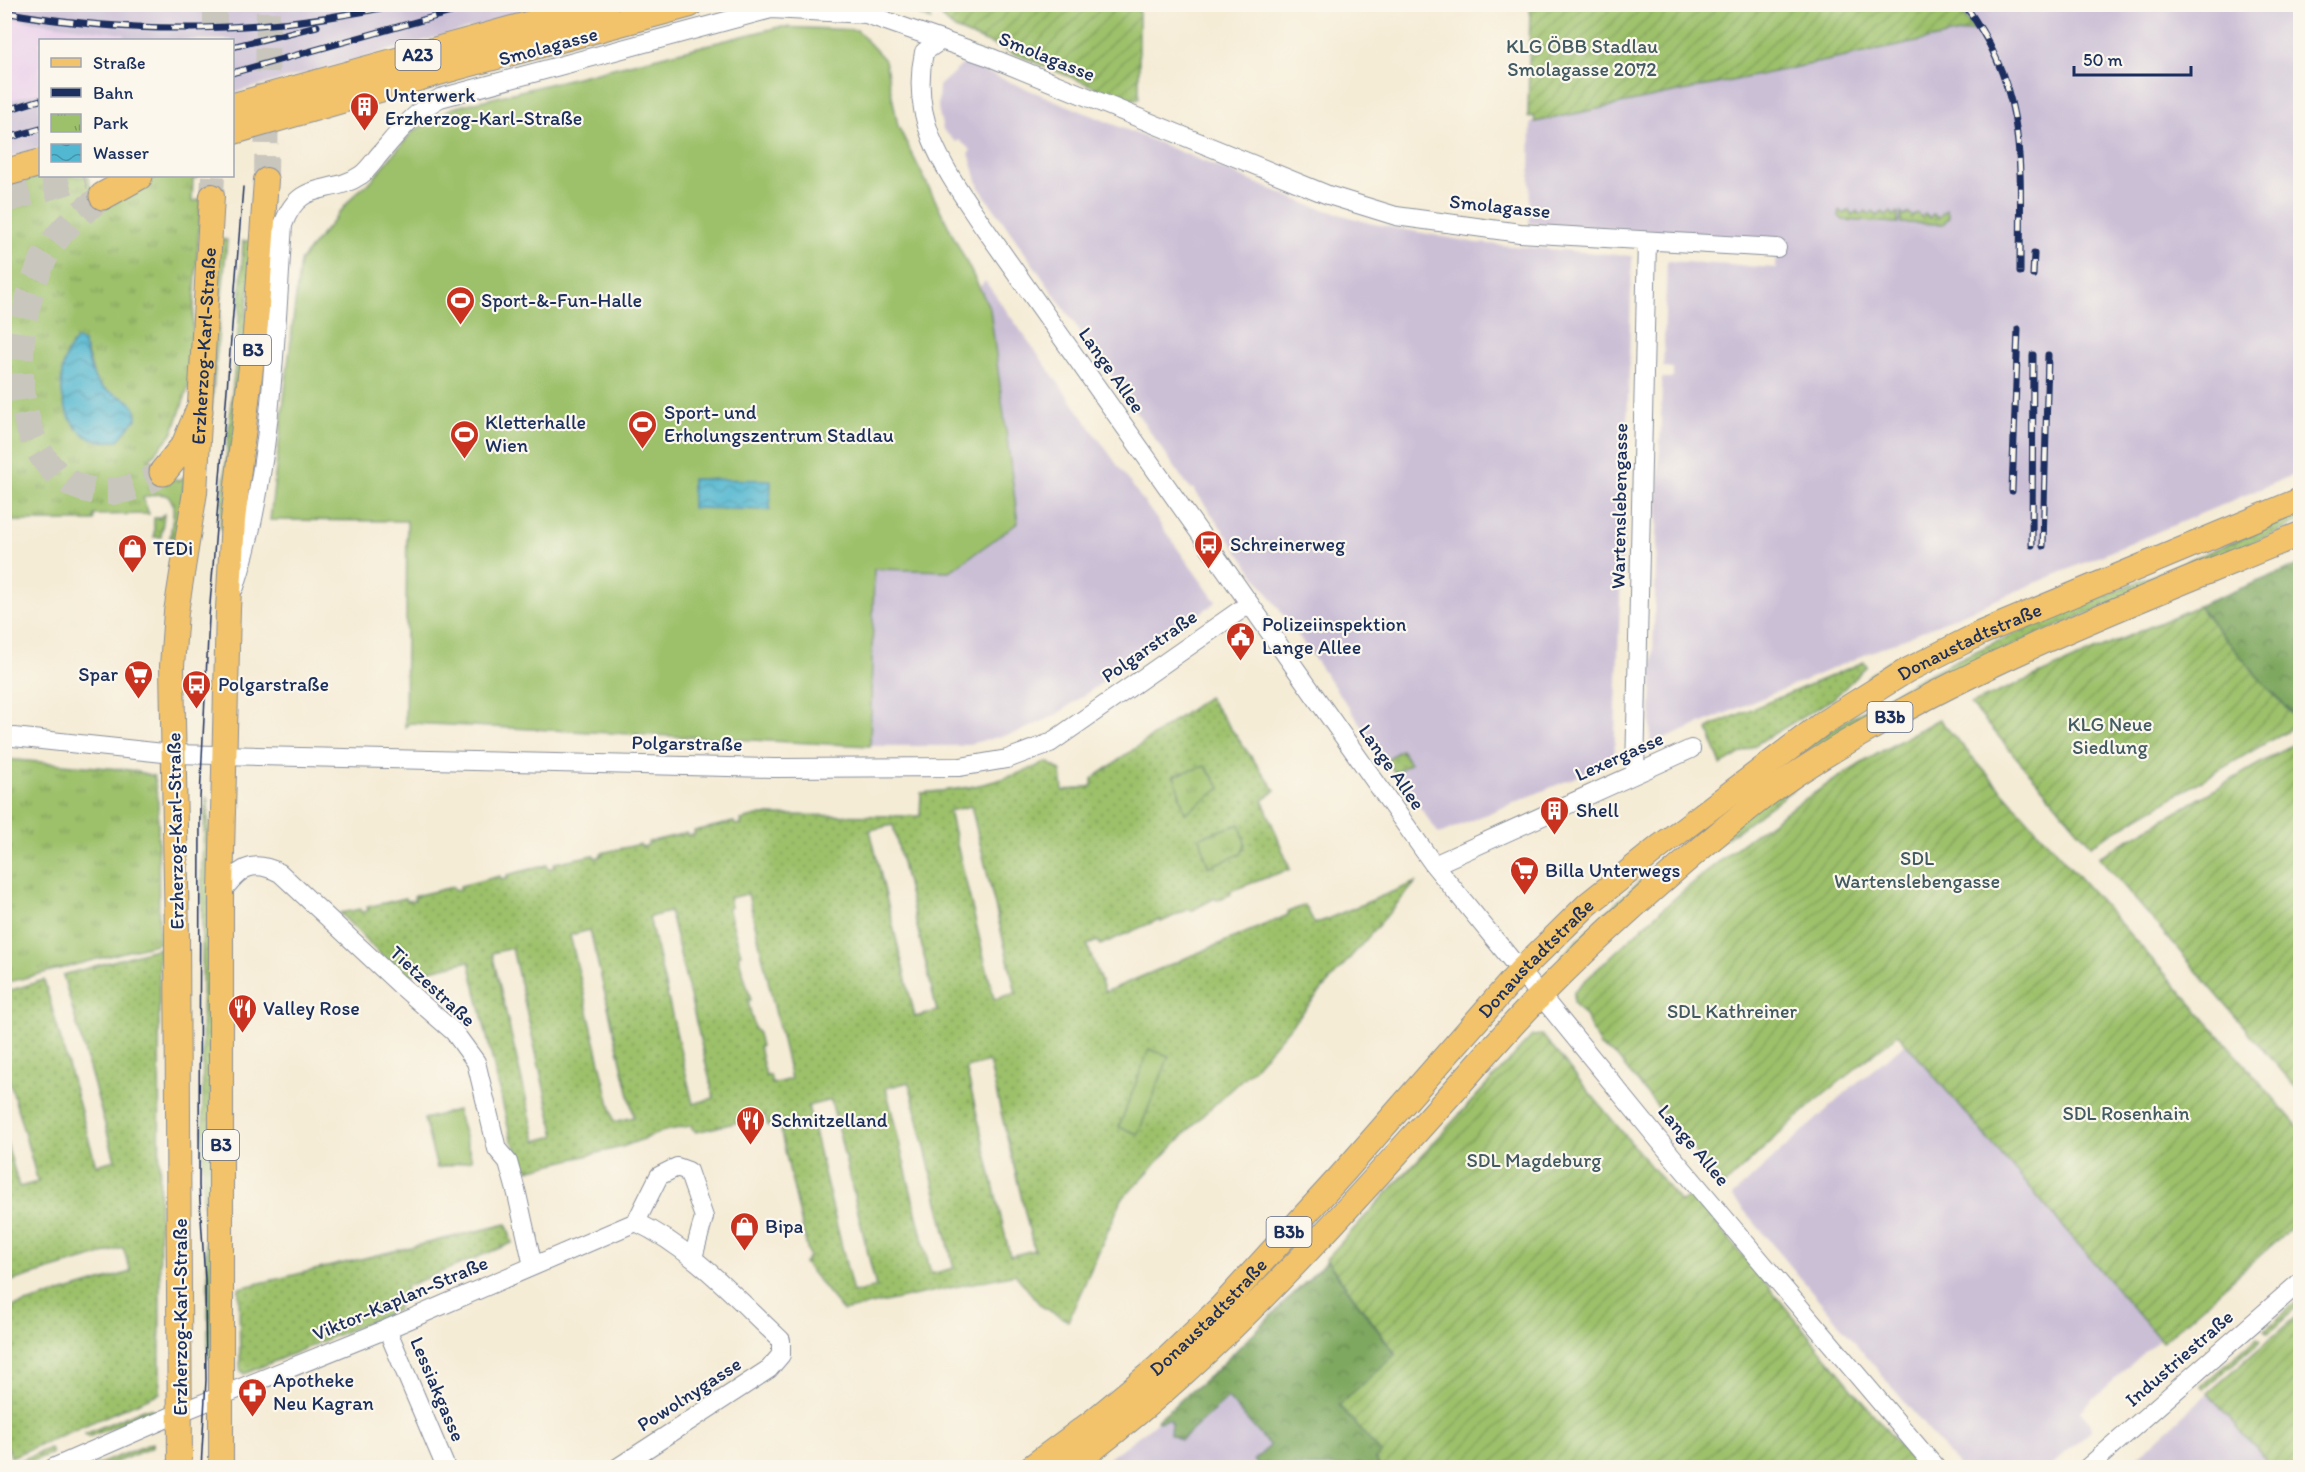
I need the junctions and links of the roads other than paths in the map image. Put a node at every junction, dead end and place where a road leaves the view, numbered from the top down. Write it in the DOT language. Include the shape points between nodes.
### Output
graph roads {
  1 [pos="605,4"];
  2 [pos="690,4"];
  3 [pos="940,41"];
  4 [pos="234,106"];
  5 [pos="234,130"];
  6 [pos="39,163"];
  7 [pos="4,173"];
  8 [pos="137,177"];
  9 [pos="266,180"];
  10 [pos="103,196"];
  11 [pos="212,196"];
  12 [pos="297,200"];
  13 [pos="1647,241"];
  14 [pos="1777,248"];
  15 [pos="199,411"];
  16 [pos="163,472"];
  17 [pos="2301,500"];
  18 [pos="2301,534"];
  19 [pos="1249,604"];
  20 [pos="228,609"];
  21 [pos="4,736"];
  22 [pos="1691,749"];
  23 [pos="173,754"];
  24 [pos="224,755"];
  25 [pos="1635,772"];
  26 [pos="1434,865"];
  27 [pos="221,893"];
  28 [pos="1521,970"];
  29 [pos="1540,996"];
  30 [pos="636,1222"];
  31 [pos="693,1258"];
  32 [pos="533,1266"];
  33 [pos="2301,1282"];
  34 [pos="387,1329"];
  35 [pos="223,1396"];
  36 [pos="180,1412"];
  37 [pos="53,1467"];
  38 [pos="180,1467"];
  39 [pos="221,1467"];
  40 [pos="446,1467"];
  41 [pos="617,1467"];
  42 [pos="1030,1467"];
  43 [pos="1068,1467"];
  44 [pos="1936,1467"];
  45 [pos="2087,1467"];
  1 -- 4 [label="highway, A23"];
  2 -- 5 [label="highway, A23"];
  3 -- 12 [label="street, Smolagasse" via="866,14 771,9 440,98 410,119 361,175 309,192"];
  3 -- 13 [label="street, Smolagasse" via="995,59 1328,195 1396,216 1520,233"];
  3 -- 19 [label="street, Lange Allee" via="924,52 919,92 928,134 943,166"];
  6 -- 7 [label="highway"];
  8 -- 10 [label="highway"];
  9 -- 20 [label="main road, Erzherzog-Karl-Straße / B3"];
  11 -- 15 [label="main road, Erzherzog-Karl-Straße / B3"];
  12 -- 20 [label="street, Erzherzog-Karl-Straße" via="284,225 273,362 250,541"];
  13 -- 14 [label="street, Smolagasse"];
  13 -- 25 [label="street, Wartenslebengasse"];
  15 -- 16 [label="highway" via="185,445"];
  15 -- 23 [label="main road, Erzherzog-Karl-Straße / B3" via="195,492 176,612"];
  17 -- 28 [label="main road, Donaustadtstraße / B3b" via="1981,633 1906,671 1823,723 1662,845 1588,904"];
  18 -- 29 [label="main road, Donaustadtstraße / B3b" via="2029,646 1922,699 1833,750 1756,803 1687,860"];
  19 -- 24 [label="street, Polgarstraße" via="1050,742 1007,759 960,767 774,768"];
  19 -- 26 [label="street, Lange Allee"];
  20 -- 24 [label="main road, Erzherzog-Karl-Straße / B3"];
  21 -- 23 [label="street, Polgarstraße"];
  22 -- 25 [label="street, Lexergasse"];
  23 -- 24 [label="street, Polgarstraße"];
  23 -- 36 [label="main road, Erzherzog-Karl-Straße / B3"];
  24 -- 27 [label="main road, Erzherzog-Karl-Straße / B3"];
  25 -- 26 [label="street, Lexergasse"];
  26 -- 28 [label="street, Lange Allee"];
  27 -- 32 [label="street, Tietzestraße" via="243,869 264,865 280,873 454,1032 476,1062 497,1149 508,1162 517,1194"];
  27 -- 35 [label="main road, Erzherzog-Karl-Straße / B3"];
  28 -- 29 [label="street, Lange Allee"];
  28 -- 42 [label="main road, Donaustadtstraße / B3b" via="1220,1308 1158,1367"];
  29 -- 43 [label="main road, Donaustadtstraße / B3b" via="1234,1328 1138,1415"];
  29 -- 44 [label="street, Lange Allee"];
  30 -- 31 [label="street"];
  30 -- 31 [label="street" via="659,1176 677,1167 688,1171 704,1217"];
  30 -- 32 [label="street, Viktor-Kaplan-Straße"];
  31 -- 41 [label="street, Powolnygasse" via="781,1340 781,1355 769,1369"];
  32 -- 34 [label="street, Viktor-Kaplan-Straße"];
  33 -- 45 [label="street, Industriestraße"];
  34 -- 35 [label="street, Viktor-Kaplan-Straße"];
  34 -- 40 [label="street, Lessiakgasse"];
  35 -- 36 [label="street, Viktor-Kaplan-Straße"];
  35 -- 39 [label="main road, Erzherzog-Karl-Straße / B3"];
  36 -- 37 [label="street, Viktor-Kaplan-Straße"];
  36 -- 38 [label="main road, Erzherzog-Karl-Straße / B3"];
}
